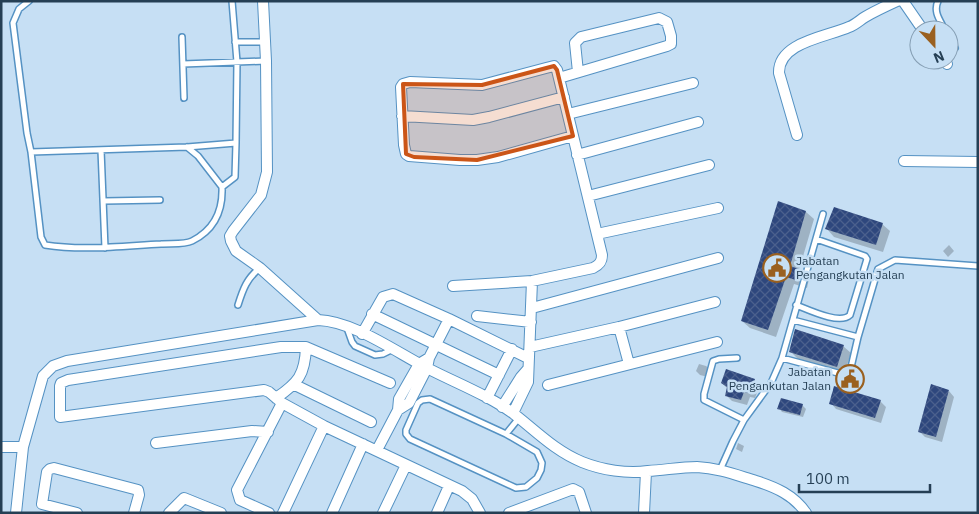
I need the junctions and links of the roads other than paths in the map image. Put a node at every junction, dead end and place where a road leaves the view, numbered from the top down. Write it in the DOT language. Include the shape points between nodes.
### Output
graph roads {
  1 [pos="232,1"];
  2 [pos="263,1"];
  3 [pos="897,1"];
  4 [pos="903,1"];
  5 [pos="938,1"];
  6 [pos="27,2"];
  7 [pos="916,20"];
  8 [pos="940,20"];
  9 [pos="182,38"];
  10 [pos="235,42"];
  11 [pos="265,42"];
  12 [pos="266,61"];
  13 [pos="236,62"];
  14 [pos="183,64"];
  15 [pos="578,72"];
  16 [pos="559,78"];
  17 [pos="693,83"];
  18 [pos="564,97"];
  19 [pos="184,98"];
  20 [pos="568,114"];
  21 [pos="402,116"];
  22 [pos="698,122"];
  23 [pos="798,135"];
  24 [pos="573,136"];
  25 [pos="236,143"];
  26 [pos="188,147"];
  27 [pos="101,150"];
  28 [pos="31,152"];
  29 [pos="578,155"];
  30 [pos="904,161"];
  31 [pos="978,162"];
  32 [pos="709,165"];
  33 [pos="222,187"];
  34 [pos="588,196"];
  35 [pos="160,200"];
  36 [pos="104,201"];
  37 [pos="718,208"];
  38 [pos="823,214"];
  39 [pos="597,234"];
  40 [pos="816,239"];
  41 [pos="105,248"];
  42 [pos="718,258"];
  43 [pos="978,266"];
  44 [pos="260,268"];
  45 [pos="532,281"];
  46 [pos="453,286"];
  47 [pos="715,302"];
  48 [pos="238,304"];
  49 [pos="796,305"];
  50 [pos="532,308"];
  51 [pos="372,314"];
  52 [pos="477,316"];
  53 [pos="449,319"];
  54 [pos="318,320"];
  55 [pos="793,320"];
  56 [pos="531,322"];
  57 [pos="347,327"];
  58 [pos="619,327"];
  59 [pos="362,334"];
  60 [pos="858,337"];
  61 [pos="717,342"];
  62 [pos="436,344"];
  63 [pos="306,347"];
  64 [pos="394,349"];
  65 [pos="512,350"];
  66 [pos="529,352"];
  67 [pos="737,358"];
  68 [pos="782,358"];
  69 [pos="425,363"];
  70 [pos="629,364"];
  71 [pos="528,369"];
  72 [pos="499,375"];
  73 [pos="390,384"];
  74 [pos="295,385"];
  75 [pos="548,385"];
  76 [pos="487,398"];
  77 [pos="279,401"];
  78 [pos="502,407"];
  79 [pos="516,416"];
  80 [pos="744,420"];
  81 [pos="372,422"];
  82 [pos="324,426"];
  83 [pos="268,432"];
  84 [pos="506,434"];
  85 [pos="156,443"];
  86 [pos="363,444"];
  87 [pos="1,447"];
  88 [pos="23,447"];
  89 [pos="377,450"];
  90 [pos="406,465"];
  91 [pos="720,470"];
  92 [pos="646,472"];
  93 [pos="449,486"];
  94 [pos="60,511"];
  95 [pos="16,513"];
  96 [pos="77,513"];
  97 [pos="134,513"];
  98 [pos="169,513"];
  99 [pos="221,513"];
  100 [pos="269,513"];
  101 [pos="283,513"];
  102 [pos="332,513"];
  103 [pos="383,513"];
  104 [pos="438,513"];
  105 [pos="480,513"];
  106 [pos="509,513"];
  107 [pos="586,513"];
  108 [pos="644,513"];
  109 [pos="806,513"];
  1 -- 10 [label="lane"];
  2 -- 11 [label="street"];
  3 -- 23 [label="street" via="850,27 795,48 782,59 779,73"];
  4 -- 7 [label="street"];
  5 -- 8 [label="lane" via="935,7"];
  6 -- 28 [label="lane" via="19,9 13,23"];
  9 -- 14 [label="lane"];
  10 -- 11 [label="lane"];
  10 -- 13 [label="lane"];
  11 -- 12 [label="street"];
  12 -- 13 [label="lane"];
  12 -- 44 [label="street" via="267,172 261,195 230,236 236,251"];
  13 -- 14 [label="lane"];
  13 -- 25 [label="lane"];
  14 -- 19 [label="lane"];
  15 -- 15 [label="street" via="667,46 671,36 667,22 659,18 581,37 575,43"];
  15 -- 16 [label="street"];
  16 -- 18 [label="street"];
  16 -- 21 [label="street" via="554,66 482,84 410,82 401,87"];
  17 -- 20 [label="street"];
  18 -- 20 [label="street"];
  18 -- 21 [label="street" via="473,120"];
  20 -- 24 [label="street"];
  21 -- 24 [label="street" via="404,149 414,157 491,158"];
  22 -- 29 [label="street"];
  24 -- 29 [label="street"];
  25 -- 26 [label="lane"];
  25 -- 33 [label="lane" via="235,176"];
  26 -- 27 [label="lane"];
  26 -- 33 [label="lane"];
  27 -- 28 [label="lane"];
  27 -- 36 [label="lane"];
  28 -- 41 [label="lane" via="40,238 45,244 56,246"];
  29 -- 34 [label="street"];
  30 -- 31 [label="street"];
  32 -- 34 [label="street"];
  33 -- 41 [label="lane" via="219,215 205,232 190,242"];
  34 -- 39 [label="street"];
  35 -- 36 [label="lane"];
  36 -- 41 [label="lane"];
  37 -- 39 [label="street"];
  38 -- 40 [label="lane"];
  39 -- 45 [label="street" via="602,255 597,266"];
  40 -- 49 [label="lane"];
  40 -- 49 [label="lane" via="867,259 847,318 838,319"];
  42 -- 50 [label="street"];
  43 -- 60 [label="lane" via="895,260 886,264 878,269"];
  44 -- 48 [label="lane" via="246,283"];
  44 -- 54 [label="street"];
  45 -- 46 [label="street"];
  45 -- 50 [label="street"];
  47 -- 58 [label="street"];
  49 -- 55 [label="lane"];
  50 -- 56 [label="street"];
  51 -- 53 [label="street" via="383,296 393,294"];
  51 -- 59 [label="street"];
  51 -- 62 [label="street"];
  52 -- 56 [label="street"];
  53 -- 62 [label="street"];
  53 -- 65 [label="street"];
  54 -- 57 [label="street"];
  54 -- 88 [label="street" via="58,363 43,376"];
  55 -- 60 [label="lane"];
  55 -- 68 [label="lane"];
  56 -- 66 [label="street"];
  57 -- 59 [label="street"];
  57 -- 64 [label="lane" via="355,346 375,355"];
  58 -- 66 [label="street"];
  58 -- 70 [label="street"];
  59 -- 64 [label="street"];
  60 -- 68 [label="lane" via="849,376"];
  61 -- 70 [label="street"];
  62 -- 69 [label="street"];
  62 -- 72 [label="street"];
  63 -- 73 [label="street"];
  63 -- 74 [label="street" via="304,367"];
  63 -- 77 [label="street" via="282,347 68,380 60,386 60,417 257,390 269,392"];
  64 -- 69 [label="street"];
  65 -- 66 [label="street"];
  65 -- 72 [label="street"];
  66 -- 71 [label="street"];
  67 -- 80 [label="lane" via="713,361 704,400"];
  68 -- 80 [label="lane" via="771,383"];
  69 -- 76 [label="street"];
  69 -- 89 [label="street" via="398,399 398,410"];
  70 -- 75 [label="street"];
  71 -- 78 [label="street"];
  71 -- 79 [label="street" via="528,382"];
  72 -- 76 [label="street"];
  74 -- 77 [label="street"];
  74 -- 81 [label="street"];
  76 -- 78 [label="street"];
  77 -- 82 [label="street"];
  77 -- 83 [label="street"];
  78 -- 79 [label="street"];
  79 -- 84 [label="lane"];
  79 -- 92 [label="street" via="560,451 580,461 596,467"];
  80 -- 91 [label="lane"];
  82 -- 86 [label="street"];
  82 -- 101 [label="street"];
  83 -- 85 [label="street" via="252,431"];
  83 -- 100 [label="street" via="237,494 240,500"];
  84 -- 84 [label="lane" via="540,457 538,478 526,487 516,488 410,439 406,430 418,404 430,399"];
  86 -- 89 [label="street"];
  86 -- 102 [label="street"];
  87 -- 88 [label="street"];
  88 -- 95 [label="street"];
  89 -- 90 [label="street"];
  90 -- 93 [label="street"];
  90 -- 103 [label="street"];
  91 -- 92 [label="street" via="685,467"];
  91 -- 109 [label="street" via="775,487"];
  92 -- 108 [label="street"];
  93 -- 104 [label="street"];
  93 -- 105 [label="street" via="472,499"];
  94 -- 96 [label="street"];
  94 -- 97 [label="street" via="42,504 47,472 54,468 138,490"];
  98 -- 99 [label="street" via="184,498"];
  106 -- 107 [label="street" via="573,489 579,492"];
}
